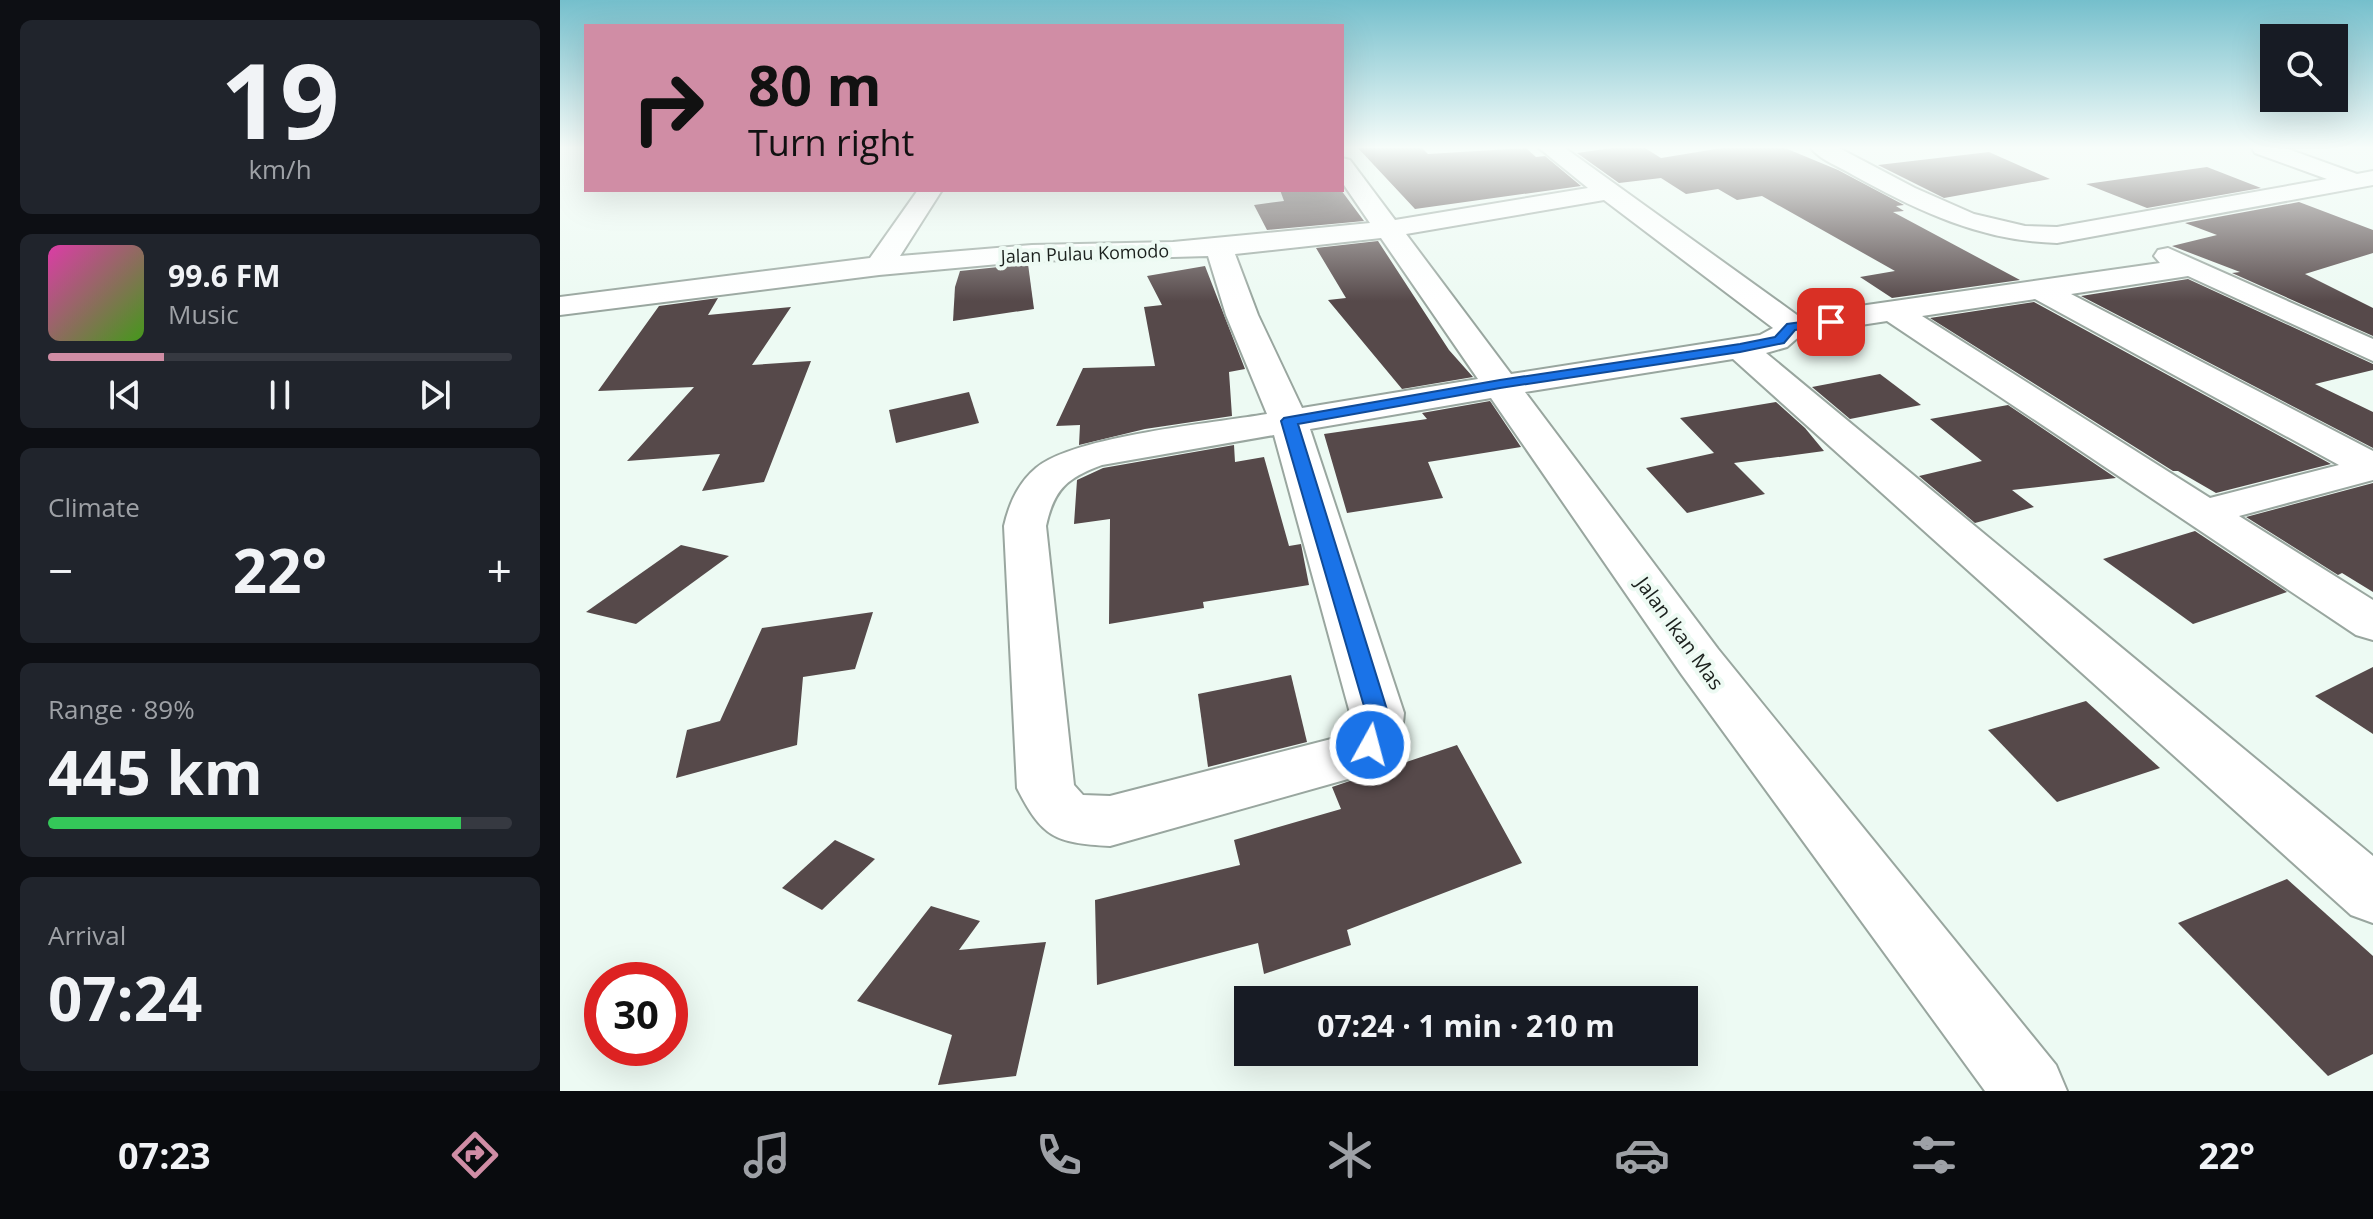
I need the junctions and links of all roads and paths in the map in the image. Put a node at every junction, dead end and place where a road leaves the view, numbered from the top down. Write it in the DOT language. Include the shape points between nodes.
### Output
graph roads {
  1 [pos="924,199"];
  2 [pos="1365,199"];
  3 [pos="1567,199"];
  4 [pos="1617,199"];
  5 [pos="1924,199"];
  6 [pos="2275,199"];
  7 [pos="2105,227"];
  8 [pos="1386,229"];
  9 [pos="1219,247"];
  10 [pos="879,266"];
  11 [pos="2193,267"];
  12 [pos="2042,291"];
  13 [pos="560,306"];
  14 [pos="1896,313"];
  15 [pos="1791,326"];
  16 [pos="1740,348"];
  17 [pos="2373,351"];
  18 [pos="1500,384"];
  19 [pos="1289,421"];
  20 [pos="2373,468"];
  21 [pos="2204,512"];
  22 [pos="2373,623"];
  23 [pos="2373,895"];
  24 [pos="2030,1091"];
  1 -- 10 [label="street"];
  2 -- 8 [label="street, Jalan Ikan Mas"];
  3 -- 8 [label="street, Jalan Pulau Komodo"];
  4 -- 15 [label="street"];
  5 -- 7 [label="street" via="1993,230 2040,235"];
  6 -- 7 [label="street"];
  7 -- 11 [label="street"];
  8 -- 9 [label="street, Jalan Pulau Komodo"];
  8 -- 18 [label="street, Jalan Ikan Mas"];
  9 -- 10 [label="street, Jalan Pulau Komodo"];
  9 -- 19 [label="street" via="1242,315"];
  10 -- 13 [label="street, Jalan Pulau Komodo"];
  11 -- 12 [label="street"];
  11 -- 17 [label="street"];
  12 -- 14 [label="street"];
  12 -- 20 [label="street"];
  14 -- 15 [label="street"];
  14 -- 21 [label="street"];
  15 -- 16 [label="street" via="1780,340"];
  16 -- 18 [label="street"];
  16 -- 23 [label="street"];
  18 -- 19 [label="street"];
  18 -- 24 [label="street, Jalan Ikan Mas" via="1700,662"];
  19 -- 19 [label="street" via="1377,713 1370,745 1355,755 1110,821 1071,819 1056,808 1046,788 1025,526 1028,505 1060,468 1079,459"];
  20 -- 21 [label="street"];
  21 -- 22 [label="street"];
}
